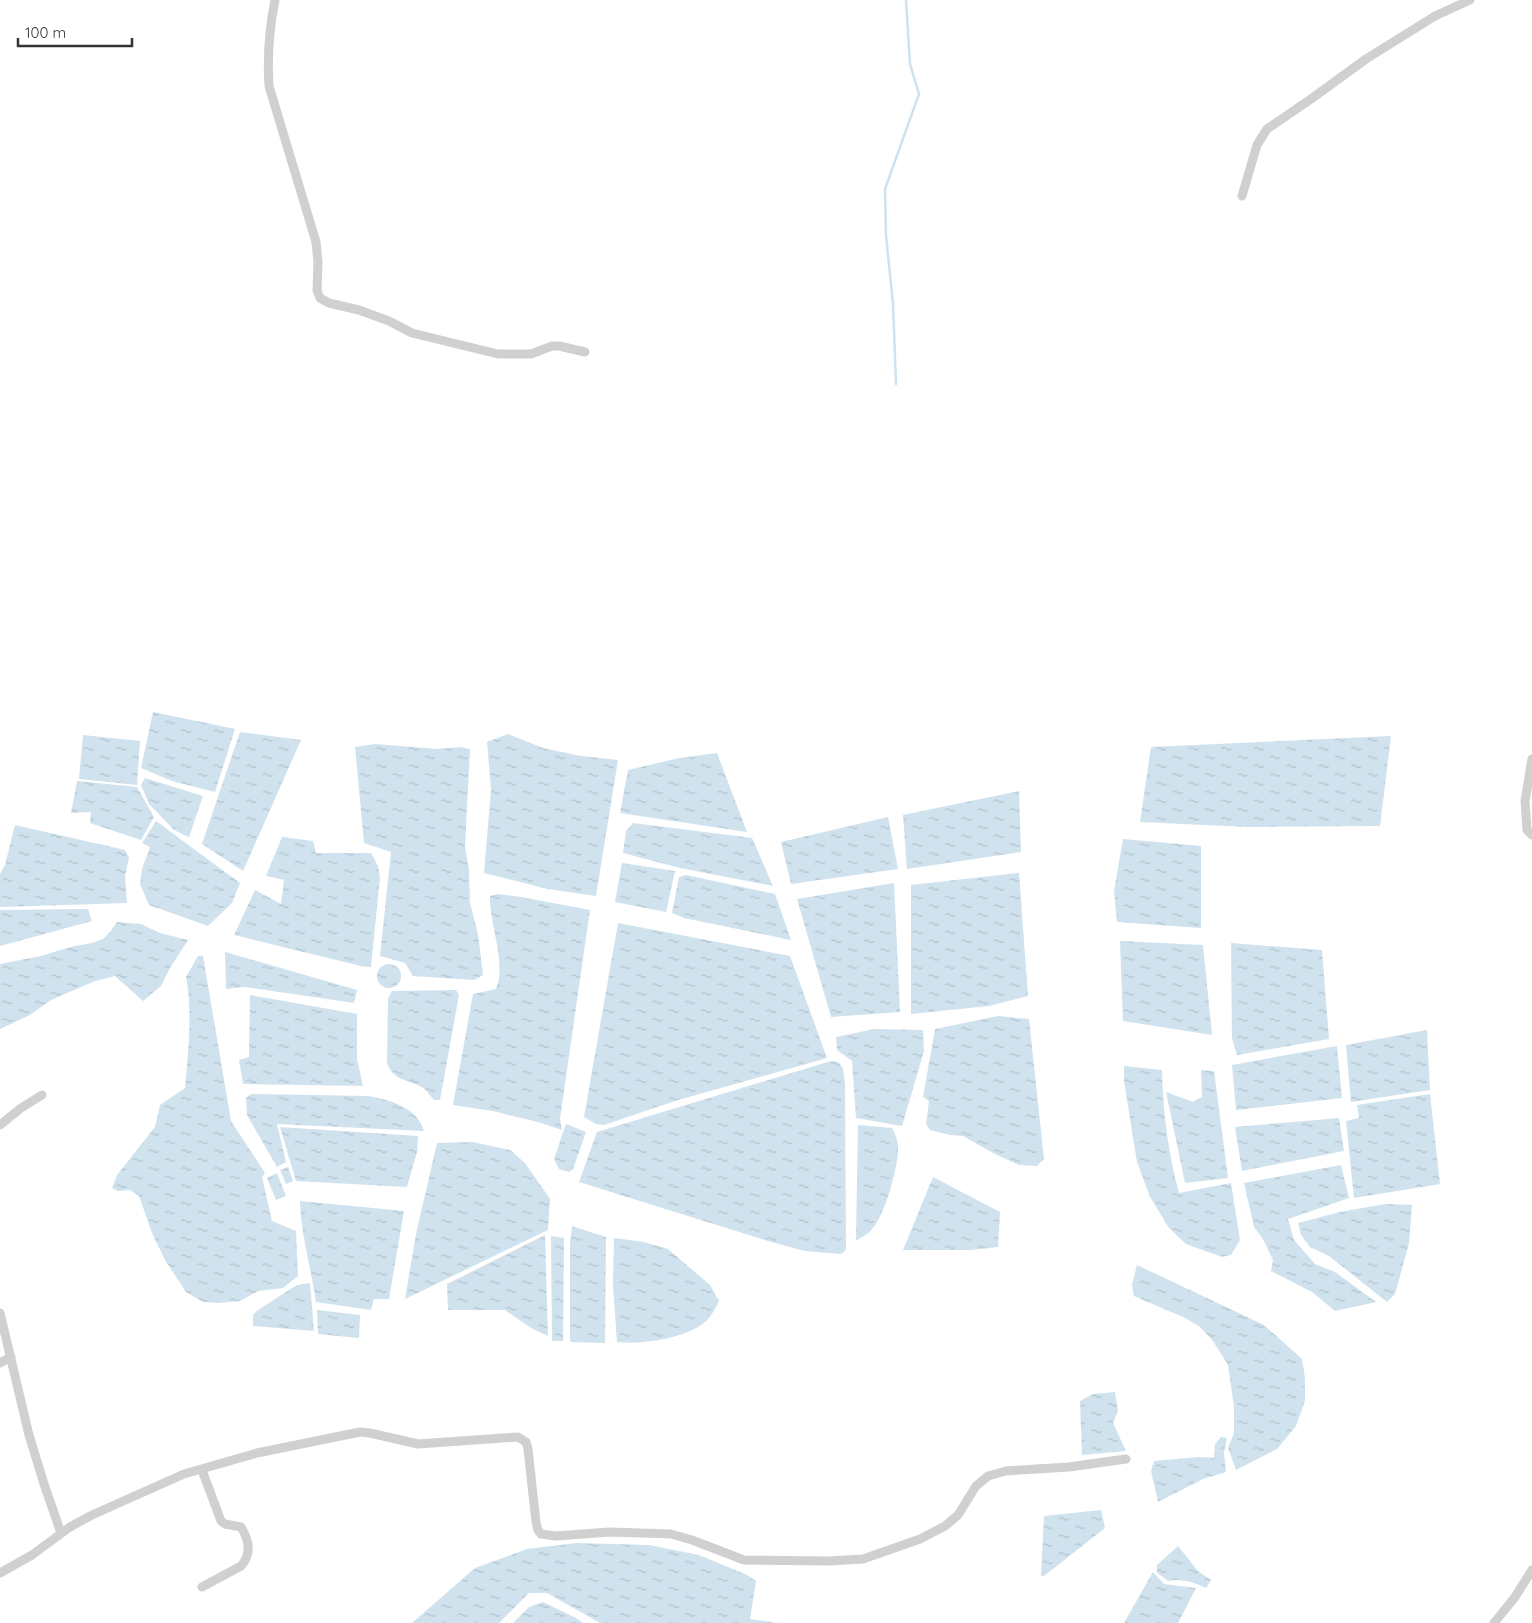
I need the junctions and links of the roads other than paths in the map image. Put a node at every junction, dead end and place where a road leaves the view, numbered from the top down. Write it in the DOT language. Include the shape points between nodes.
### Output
graph roads {
  1 [pos="276,0"];
  2 [pos="1470,0"];
  3 [pos="1242,196"];
  4 [pos="585,352"];
  5 [pos="1532,759"];
  6 [pos="1532,834"];
  7 [pos="42,1095"];
  8 [pos="0,1125"];
  9 [pos="0,1313"];
  10 [pos="11,1357"];
  11 [pos="0,1363"];
  12 [pos="1126,1459"];
  13 [pos="202,1470"];
  14 [pos="61,1533"];
  15 [pos="1532,1570"];
  16 [pos="0,1573"];
  17 [pos="202,1587"];
  18 [pos="1494,1623"];
  1 -- 4 [label="street" via="269,31 269,86 316,242 320,298 389,321 412,333 498,354 532,354 552,346"];
  2 -- 3 [label="street" via="1435,16 1366,59 1267,129 1257,145"];
  5 -- 6 [label="street" via="1526,800 1527,830"];
  7 -- 8 [label="street"];
  9 -- 10 [label="street"];
  10 -- 11 [label="street"];
  10 -- 14 [label="street" via="30,1435"];
  12 -- 13 [label="street" via="1006,1471 988,1476 976,1486 958,1516 945,1526 920,1539 863,1559 829,1562 744,1560 671,1534 541,1534 536,1522 528,1449 526,1442 518,1437 418,1444 370,1433 352,1433 257,1453"];
  13 -- 14 [label="street" via="184,1474 101,1511"];
  13 -- 17 [label="street" via="221,1521 241,1527 249,1548 241,1566"];
  14 -- 16 [label="street"];
  15 -- 18 [label="street"];
}
